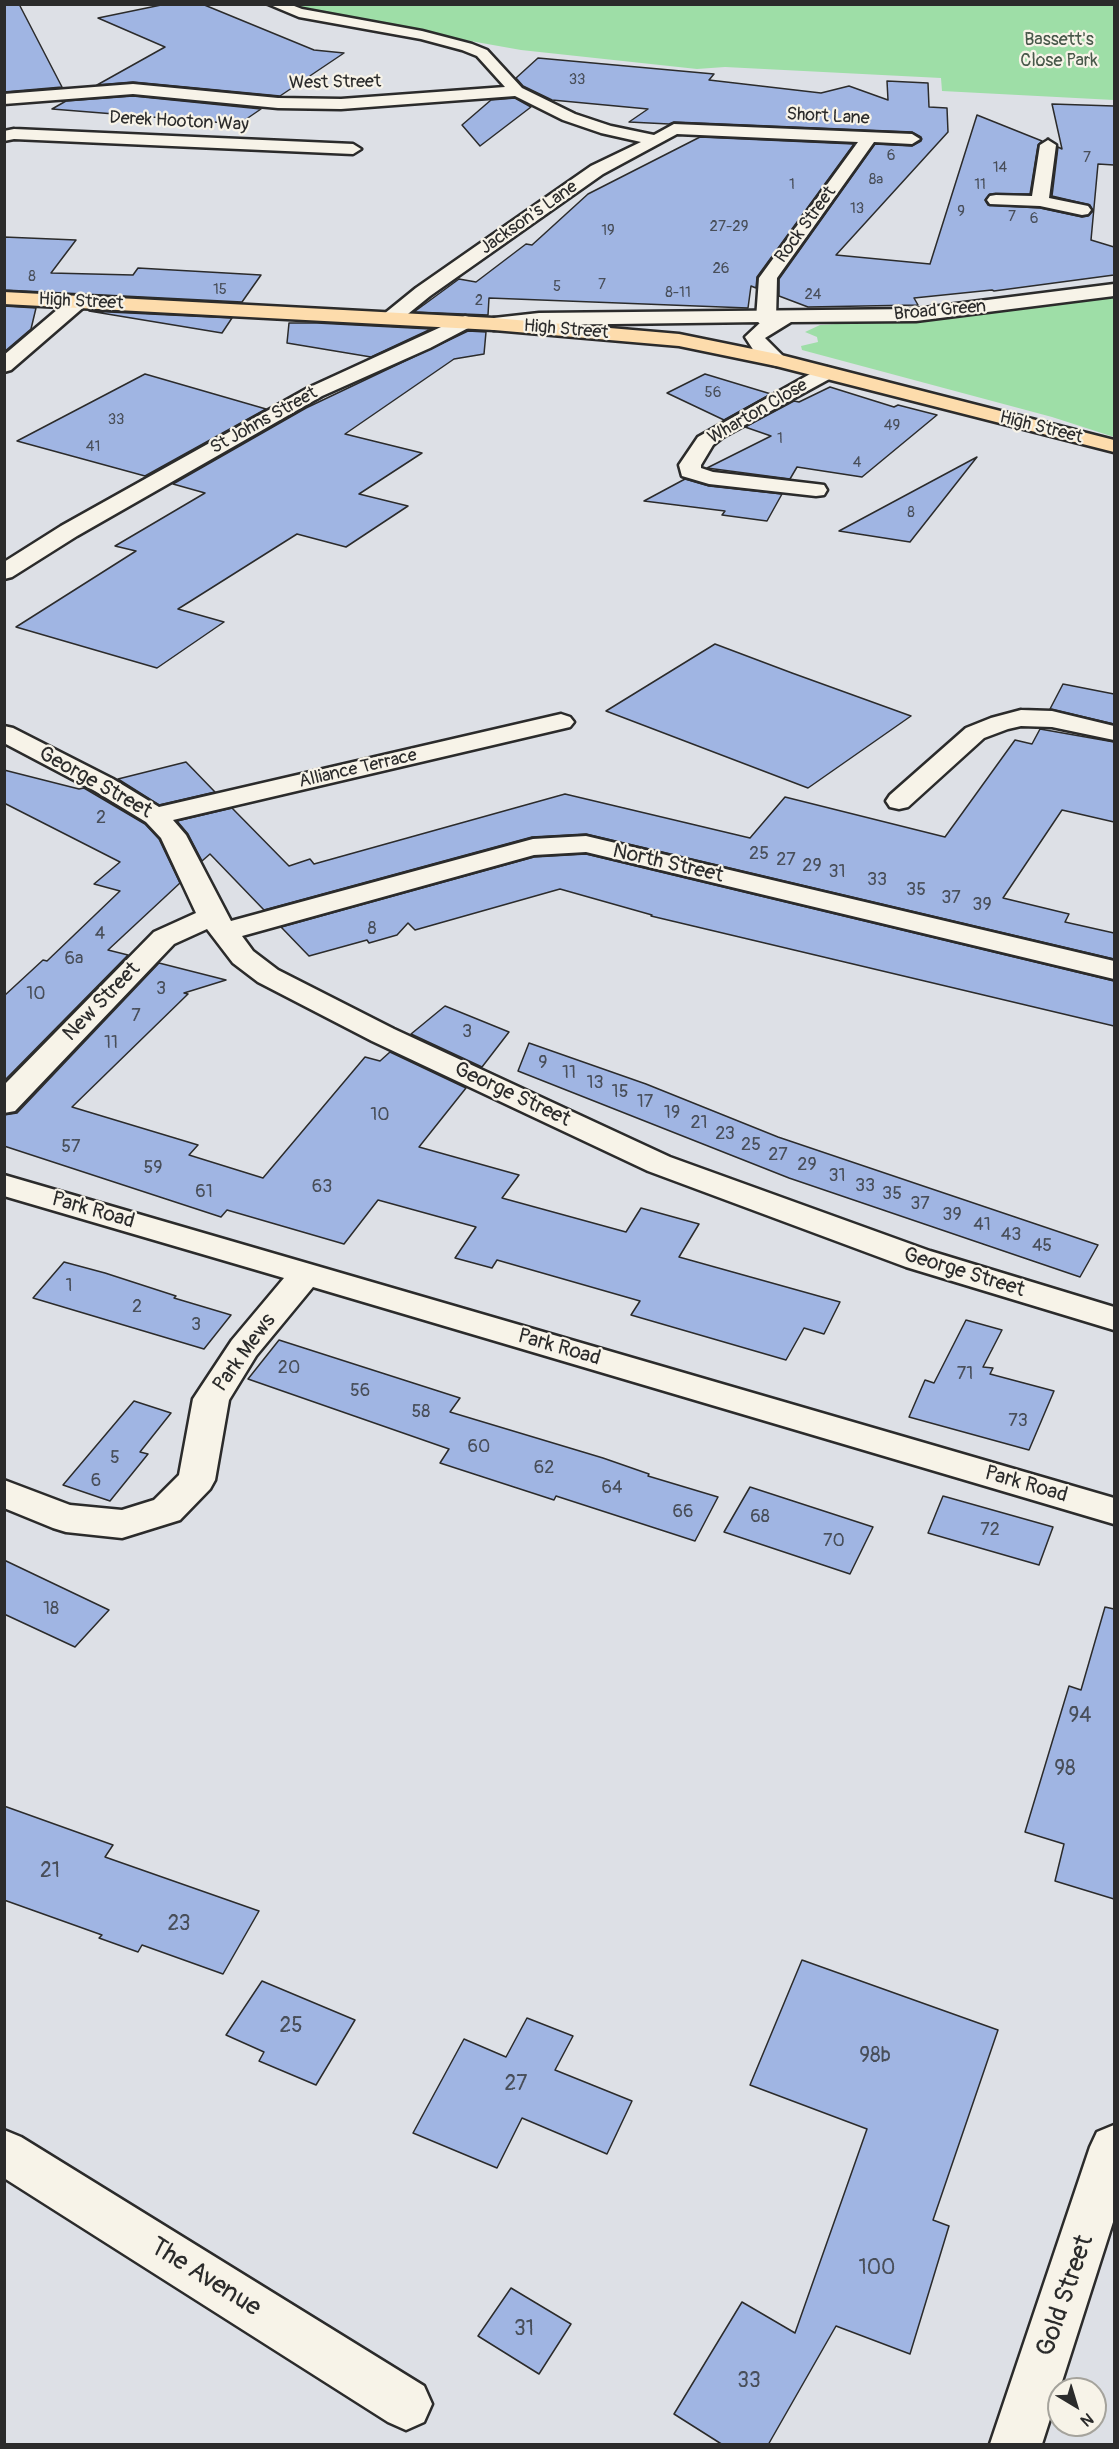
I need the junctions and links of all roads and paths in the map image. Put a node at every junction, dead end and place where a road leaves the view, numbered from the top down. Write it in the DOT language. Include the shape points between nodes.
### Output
graph roads {
  1 [pos="275,4"];
  2 [pos="517,91"];
  3 [pos="4,99"];
  4 [pos="674,129"];
  5 [pos="4,136"];
  6 [pos="869,138"];
  7 [pos="912,139"];
  8 [pos="657,140"];
  9 [pos="1048,145"];
  10 [pos="352,149"];
  11 [pos="996,200"];
  12 [pos="1040,201"];
  13 [pos="1082,210"];
  14 [pos="1108,292"];
  15 [pos="4,298"];
  16 [pos="78,302"];
  17 [pos="391,318"];
  18 [pos="775,318"];
  19 [pos="465,322"];
  20 [pos="494,324"];
  21 [pos="679,340"];
  22 [pos="777,360"];
  23 [pos="4,366"];
  24 [pos="826,373"];
  25 [pos="1114,446"];
  26 [pos="816,490"];
  27 [pos="4,572"];
  28 [pos="561,722"];
  29 [pos="1114,733"];
  30 [pos="6,736"];
  31 [pos="899,801"];
  32 [pos="155,816"];
  33 [pos="218,924"];
  34 [pos="1114,970"];
  35 [pos="4,1104"];
  36 [pos="4,1185"];
  37 [pos="306,1274"];
  38 [pos="1114,1319"];
  39 [pos="4,1494"];
  40 [pos="1114,1511"];
  41 [pos="1114,2147"];
  42 [pos="4,2152"];
  43 [pos="406,2404"];
  44 [pos="1016,2445"];
  1 -- 2 [label="street" via="308,15 467,47 482,53"];
  2 -- 3 [label="street, West Street" via="341,104 278,103 133,90"];
  2 -- 8 [label="street" via="569,117"];
  4 -- 6 [label="street, Short Lane"];
  4 -- 8 [label="street, Jackson's Lane"];
  5 -- 10 [label="street, Derek Hooton Way"];
  6 -- 7 [label="street, Short Lane"];
  6 -- 18 [label="street, Rock Street" via="768,278"];
  8 -- 17 [label="street, Jackson's Lane" via="597,170"];
  9 -- 12 [label="street"];
  11 -- 12 [label="street"];
  12 -- 13 [label="street"];
  14 -- 18 [label="street, Broad Green" via="916,315"];
  15 -- 16 [label="main road, High Street"];
  16 -- 17 [label="main road, High Street"];
  16 -- 23 [label="street"];
  17 -- 19 [label="main road, High Street"];
  18 -- 20 [label="street, Broad Green" via="539,319"];
  18 -- 21 [label="street, Broad Green"];
  18 -- 22 [label="street" via="755,337"];
  19 -- 20 [label="main road, High Street"];
  19 -- 27 [label="street, St Johns Street" via="315,392"];
  20 -- 21 [label="main road, High Street"];
  21 -- 22 [label="main road, High Street"];
  22 -- 24 [label="main road, High Street"];
  24 -- 25 [label="main road, High Street"];
  24 -- 26 [label="street, Wharton Close" via="716,433 705,441 690,465 690,471 709,478"];
  28 -- 32 [label="street, Alliance Terrace"];
  29 -- 31 [label="street" via="1052,719 1021,718 1000,723 975,733"];
  30 -- 32 [label="street, George Street" via="104,785"];
  32 -- 33 [label="street, George Street" via="173,835"];
  33 -- 34 [label="street, North Street" via="533,847 586,844"];
  33 -- 35 [label="street, New Street" via="164,938"];
  33 -- 38 [label="street, George Street" via="243,957 268,976 383,1035 659,1164 918,1259"];
  36 -- 37 [label="street, Park Road"];
  37 -- 39 [label="street, Park Mews" via="244,1348 211,1399 197,1480 167,1510 122,1524 66,1518"];
  37 -- 40 [label="street, Park Road"];
  41 -- 44 [label="street, Gold Street"];
  42 -- 43 [label="street, The Avenue"];
}
